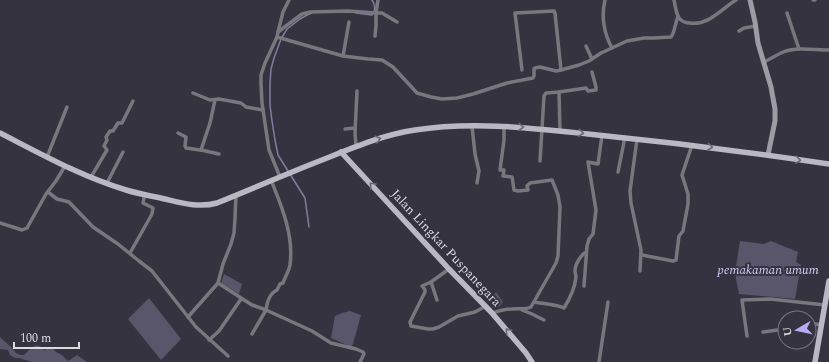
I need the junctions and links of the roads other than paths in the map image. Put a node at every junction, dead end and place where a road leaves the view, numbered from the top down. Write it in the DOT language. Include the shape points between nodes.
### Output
graph roads {
  1 [pos="288,0"];
  2 [pos="378,0"];
  3 [pos="605,0"];
  4 [pos="674,0"];
  5 [pos="736,0"];
  6 [pos="750,0"];
  7 [pos="787,13"];
  8 [pos="376,14"];
  9 [pos="678,17"];
  10 [pos="349,22"];
  11 [pos="397,22"];
  12 [pos="756,26"];
  13 [pos="739,31"];
  14 [pos="278,32"];
  15 [pos="375,36"];
  16 [pos="280,38"];
  17 [pos="586,46"];
  18 [pos="612,48"];
  19 [pos="799,49"];
  20 [pos="829,52"];
  21 [pos="343,56"];
  22 [pos="592,59"];
  23 [pos="764,63"];
  24 [pos="522,70"];
  25 [pos="561,70"];
  26 [pos="592,72"];
  27 [pos="357,90"];
  28 [pos="559,92"];
  29 [pos="192,93"];
  30 [pos="215,100"];
  31 [pos="133,101"];
  32 [pos="67,107"];
  33 [pos="263,110"];
  34 [pos="472,126"];
  35 [pos="504,126"];
  36 [pos="355,128"];
  37 [pos="345,129"];
  38 [pos="542,129"];
  39 [pos="560,131"];
  40 [pos="0,133"];
  41 [pos="178,133"];
  42 [pos="602,135"];
  43 [pos="625,137"];
  44 [pos="637,139"];
  45 [pos="692,145"];
  46 [pos="356,146"];
  47 [pos="201,150"];
  48 [pos="123,152"];
  49 [pos="342,152"];
  50 [pos="219,154"];
  51 [pos="768,155"];
  52 [pos="47,157"];
  53 [pos="540,161"];
  54 [pos="829,164"];
  55 [pos="65,166"];
  56 [pos="618,172"];
  57 [pos="281,176"];
  58 [pos="92,178"];
  59 [pos="271,180"];
  60 [pos="107,183"];
  61 [pos="477,183"];
  62 [pos="48,192"];
  63 [pos="146,195"];
  64 [pos="236,196"];
  65 [pos="0,223"];
  66 [pos="586,252"];
  67 [pos="130,253"];
  68 [pos="642,255"];
  69 [pos="449,269"];
  70 [pos="640,271"];
  71 [pos="829,281"];
  72 [pos="430,282"];
  73 [pos="218,283"];
  74 [pos="584,286"];
  75 [pos="241,299"];
  76 [pos="437,300"];
  77 [pos="534,302"];
  78 [pos="608,302"];
  79 [pos="486,306"];
  80 [pos="826,308"];
  81 [pos="521,309"];
  82 [pos="266,310"];
  83 [pos="492,313"];
  84 [pos="188,317"];
  85 [pos="544,320"];
  86 [pos="817,324"];
  87 [pos="822,325"];
  88 [pos="777,330"];
  89 [pos="763,332"];
  90 [pos="252,334"];
  91 [pos="747,336"];
  92 [pos="210,340"];
  93 [pos="228,356"];
  94 [pos="360,362"];
  95 [pos="532,362"];
  96 [pos="599,362"];
  97 [pos="815,362"];
  1 -- 14 [label="street"];
  2 -- 8 [label="street"];
  3 -- 18 [label="street" via="604,23"];
  4 -- 9 [label="street"];
  5 -- 9 [label="street" via="716,15 697,24 686,23"];
  6 -- 12 [label="main road"];
  7 -- 19 [label="street"];
  8 -- 11 [label="street" via="383,14"];
  8 -- 14 [label="street" via="348,11 310,12 302,14"];
  8 -- 15 [label="street"];
  9 -- 18 [label="street" via="671,37 636,39"];
  10 -- 21 [label="street"];
  12 -- 13 [label="street"];
  12 -- 23 [label="main road"];
  14 -- 16 [label="street"];
  16 -- 21 [label="street"];
  16 -- 33 [label="street" via="261,75"];
  17 -- 22 [label="street"];
  18 -- 22 [label="street"];
  19 -- 20 [label="street"];
  19 -- 23 [label="street" via="782,52"];
  20 -- 23 [label="street" via="798,51"];
  21 -- 25 [label="street" via="382,60 393,67 417,93 442,99 457,98 533,78 535,68"];
  22 -- 25 [label="street"];
  23 -- 51 [label="main road" via="775,109"];
  24 -- 25 [label="street" via="515,14 554,11"];
  26 -- 28 [label="street" via="596,90 588,91 586,88"];
  27 -- 36 [label="street"];
  28 -- 38 [label="street" via="546,93 544,96"];
  28 -- 39 [label="street"];
  29 -- 30 [label="street"];
  30 -- 33 [label="street" via="241,103 246,107"];
  30 -- 47 [label="street"];
  31 -- 58 [label="street" via="122,123 118,123 106,137 104,146 107,150"];
  32 -- 52 [label="street"];
  33 -- 57 [label="street" via="269,150"];
  34 -- 35 [label="main road"];
  46 -- 34 [label="main road, one-way" via="415,130"];
  34 -- 61 [label="street" via="479,171"];
  35 -- 38 [label="main road, one-way"];
  35 -- 77 [label="street" via="500,170 504,170 503,176 512,176 514,190 518,191 528,190 527,186 530,183 552,180 559,201 558,256"];
  36 -- 37 [label="street"];
  36 -- 46 [label="street"];
  38 -- 39 [label="main road"];
  38 -- 53 [label="street"];
  39 -- 42 [label="main road, one-way"];
  40 -- 52 [label="main road"];
  41 -- 47 [label="street" via="186,138 185,147"];
  42 -- 43 [label="main road"];
  42 -- 66 [label="street" via="598,164 588,162 596,210 594,232 588,239"];
  43 -- 44 [label="main road"];
  43 -- 56 [label="street"];
  44 -- 45 [label="main road"];
  44 -- 68 [label="street" via="630,191"];
  45 -- 51 [label="main road, one-way"];
  45 -- 68 [label="street" via="682,175 688,194 688,204 683,231 679,236 676,260"];
  46 -- 49 [label="main road"];
  47 -- 50 [label="street"];
  48 -- 60 [label="street"];
  49 -- 57 [label="main road"];
  69 -- 49 [label="main road, Jalan Lingkar Puspanegara, one-way"];
  51 -- 54 [label="main road, one-way"];
  52 -- 55 [label="main road"];
  55 -- 58 [label="main road"];
  55 -- 62 [label="street"];
  57 -- 59 [label="main road"];
  58 -- 60 [label="main road"];
  59 -- 64 [label="main road"];
  59 -- 82 [label="street" via="281,204 291,248 290,267 283,283 272,294"];
  60 -- 63 [label="main road"];
  62 -- 65 [label="street" via="26,228 22,230"];
  62 -- 67 [label="street" via="57,199 69,202 93,227"];
  63 -- 64 [label="main road" via="203,206 217,204"];
  63 -- 67 [label="street" via="143,203 154,209"];
  64 -- 73 [label="street" via="233,238"];
  66 -- 74 [label="street"];
  66 -- 77 [label="street" via="578,262 573,289 564,308 556,304"];
  67 -- 84 [label="street" via="152,271"];
  68 -- 70 [label="street"];
  69 -- 72 [label="street"];
  69 -- 79 [label="main road, Jalan Lingkar Puspanegara"];
  71 -- 80 [label="main road"];
  72 -- 76 [label="street"];
  72 -- 79 [label="street" via="422,286 425,292 410,325 428,329 439,328 458,316"];
  73 -- 75 [label="street"];
  73 -- 84 [label="street"];
  75 -- 82 [label="street"];
  75 -- 92 [label="street"];
  77 -- 81 [label="street" via="531,307"];
  78 -- 96 [label="street"];
  79 -- 83 [label="main road, Jalan Lingkar Puspanegara"];
  80 -- 87 [label="main road"];
  80 -- 91 [label="street" via="770,299 742,300"];
  81 -- 83 [label="street"];
  81 -- 85 [label="street"];
  82 -- 90 [label="street"];
  82 -- 94 [label="street" via="312,331 331,344 363,352"];
  95 -- 83 [label="main road, Jalan Lingkar Puspanegara, one-way"];
  84 -- 92 [label="street"];
  86 -- 87 [label="street"];
  87 -- 97 [label="main road"];
  88 -- 89 [label="street"];
  92 -- 93 [label="street"];
}
